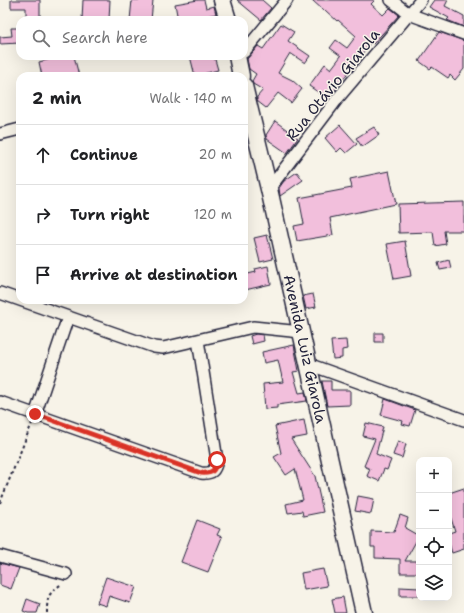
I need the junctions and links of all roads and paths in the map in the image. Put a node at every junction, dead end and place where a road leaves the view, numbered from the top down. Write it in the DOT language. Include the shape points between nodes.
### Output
graph roads {
  1 [pos="222,0"];
  2 [pos="287,0"];
  3 [pos="391,0"];
  4 [pos="421,0"];
  5 [pos="409,14"];
  6 [pos="227,16"];
  7 [pos="464,34"];
  8 [pos="248,46"];
  9 [pos="240,60"];
  10 [pos="242,72"];
  11 [pos="248,102"];
  12 [pos="16,131"];
  13 [pos="0,134"];
  14 [pos="270,189"];
  15 [pos="0,294"];
  16 [pos="16,299"];
  17 [pos="30,304"];
  18 [pos="68,317"];
  19 [pos="301,332"];
  20 [pos="198,340"];
  21 [pos="308,364"];
  22 [pos="0,402"];
  23 [pos="35,414"];
  24 [pos="464,420"];
  25 [pos="0,503"];
  26 [pos="0,556"];
  27 [pos="66,574"];
  28 [pos="47,613"];
  29 [pos="364,613"];
  1 -- 6 [label="street"];
  2 -- 8 [label="street"];
  3 -- 5 [label="street"];
  4 -- 5 [label="street, Rua Otávio Giarola"];
  5 -- 7 [label="street"];
  5 -- 14 [label="street, Rua Otávio Giarola" via="338,98"];
  9 -- 10 [label="street"];
  11 -- 14 [label="street, Avenida Luiz Giarola"];
  12 -- 13 [label="street"];
  14 -- 19 [label="street, Avenida Luiz Giarola"];
  15 -- 16 [label="street"];
  17 -- 18 [label="street"];
  18 -- 20 [label="street" via="154,347 163,348"];
  18 -- 23 [label="street"];
  19 -- 20 [label="street" via="253,327"];
  19 -- 21 [label="street, Avenida Luiz Giarola"];
  20 -- 23 [label="street" via="217,460 213,471 208,474"];
  21 -- 24 [label="street"];
  21 -- 29 [label="street, Avenida Luiz Giarola"];
  22 -- 23 [label="street"];
  23 -- 25 [label="path"];
  26 -- 27 [label="street"];
  27 -- 28 [label="path" via="67,581 48,597"];
}
